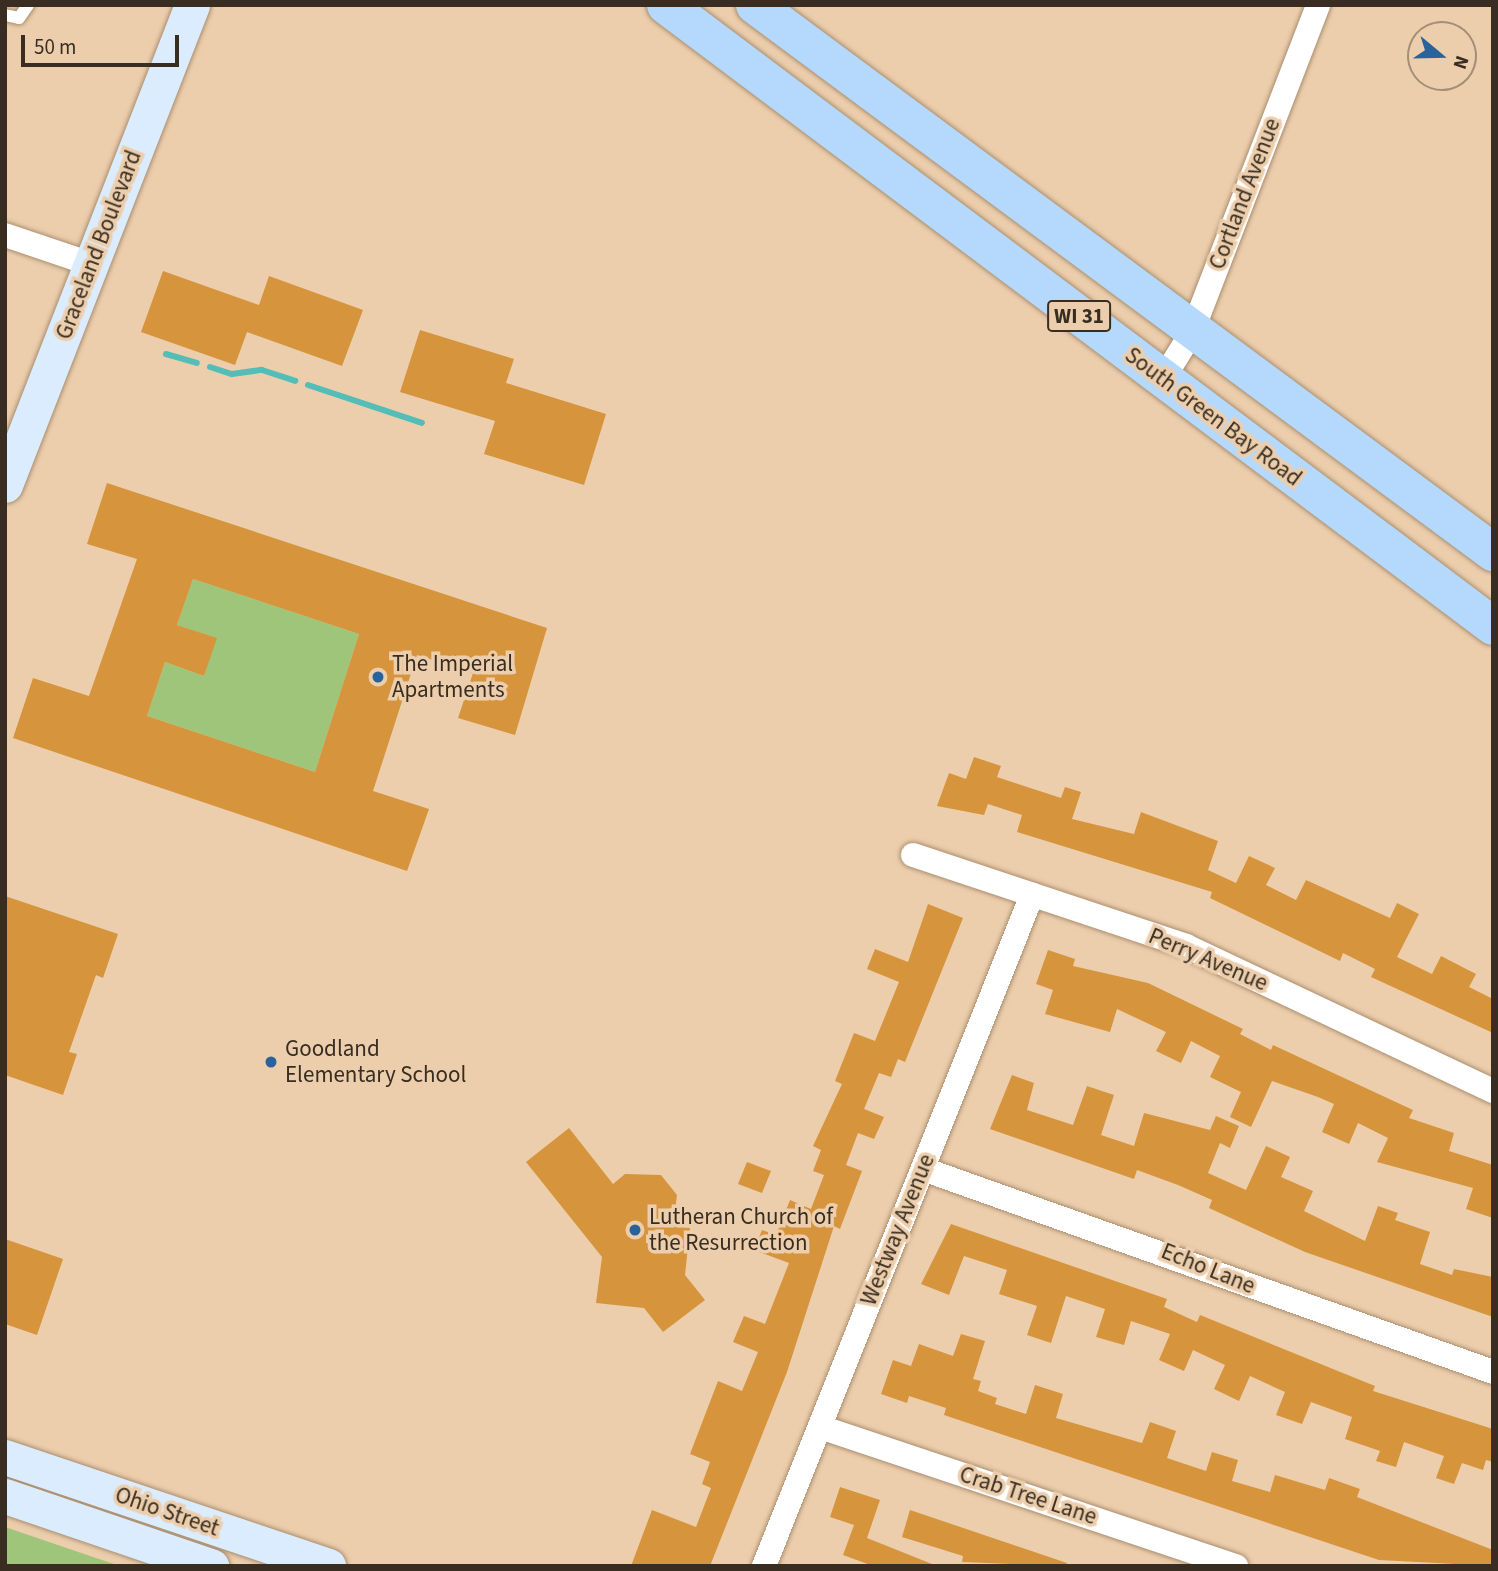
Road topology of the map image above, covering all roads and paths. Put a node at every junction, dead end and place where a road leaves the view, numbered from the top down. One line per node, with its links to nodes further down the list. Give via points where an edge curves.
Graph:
1 (28, 5): 6 (lane, via 19,19)
2 (192, 5): 8 (street, Graceland Boulevard)
3 (666, 5): 10 (main road, South Green Bay Road / WI 31)
4 (755, 5): 9 (main road, WI 31)
5 (1318, 5): 9 (street, Cortland Avenue)
6 (5, 15)
7 (5, 235): 8 (street)
8 (91, 264): 11 (street, Graceland Boulevard)
9 (1192, 332): 10 (street, Cortland Avenue); 12 (main road, WI 31)
10 (1163, 379): 13 (main road, South Green Bay Road / WI 31)
11 (5, 485)
12 (1493, 552)
13 (1493, 626)
14 (913, 855): 15 (street, Perry Avenue)
15 (1032, 895): 16 (street, Perry Avenue, via 1186,946); 17 (street, Westway Avenue)
16 (1493, 1091)
17 (923, 1169): 18 (street, Echo Lane); 19 (street, Westway Avenue)
18 (1493, 1372)
19 (820, 1427): 25 (street, Westway Avenue); 26 (street, Crab Tree Lane)
20 (5, 1457): 21 (street, Ohio Street)
21 (41, 1469): 22 (street); 24 (street, Ohio Street)
22 (17, 1500): 23 (street, Ohio Street)
23 (211, 1566)
24 (328, 1566)
25 (764, 1566)
26 (1236, 1566)

